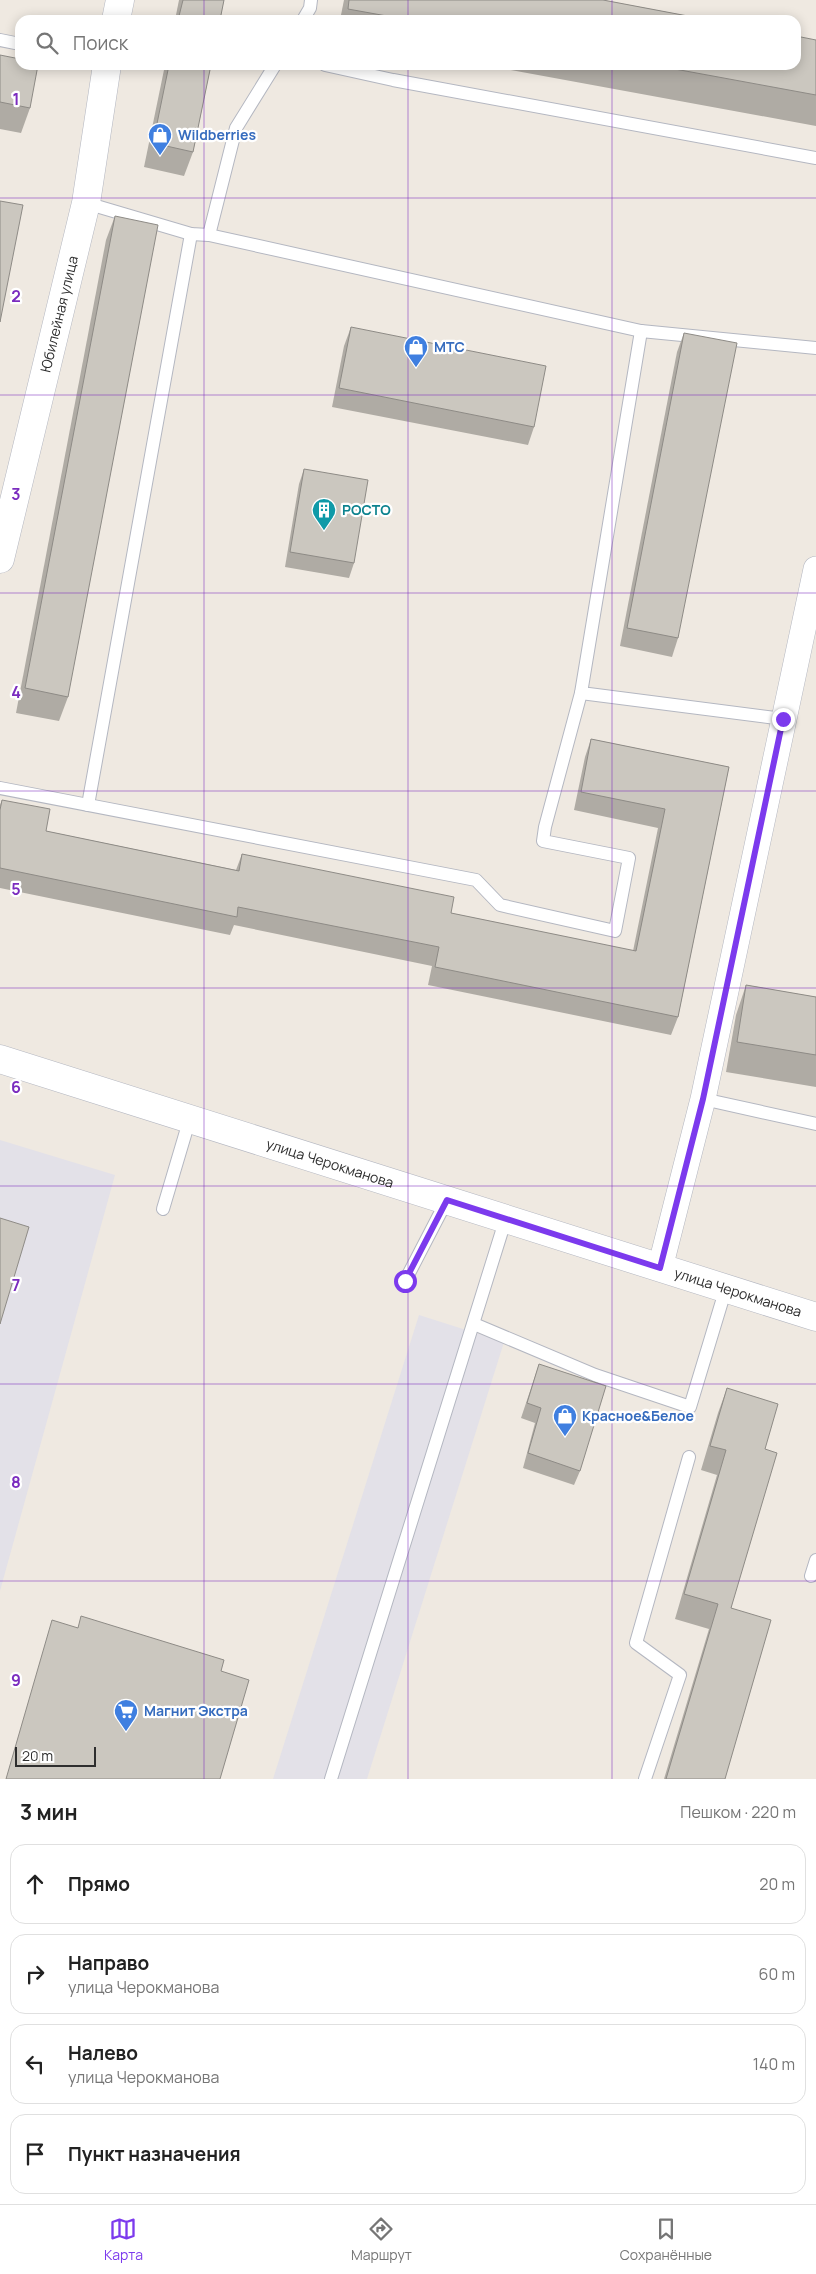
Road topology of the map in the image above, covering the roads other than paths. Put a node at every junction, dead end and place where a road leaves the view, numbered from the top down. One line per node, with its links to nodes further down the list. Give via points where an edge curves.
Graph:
1 (120, 0): 2 (street)
2 (117, 15)
3 (0, 40): 4 (lane)
4 (15, 43)
5 (106, 70): 9 (street, Юбилейная улица)
6 (272, 70): 11 (lane, via 236,128)
7 (348, 70): 8 (lane)
8 (816, 158)
9 (86, 203): 10 (lane); 14 (street, Юбилейная улица)
10 (191, 234): 11 (lane); 19 (lane)
11 (209, 234): 12 (lane)
12 (641, 331): 13 (lane); 16 (lane)
13 (816, 348)
14 (0, 559)
15 (816, 569): 17 (street, улица Черокманова)
16 (581, 693): 17 (lane); 19 (lane, via 543,841 629,858 615,932 500,905 476,880)
17 (783, 719): 21 (street, улица Черокманова)
18 (0, 788): 19 (lane)
19 (88, 805)
20 (0, 1059): 22 (street, улица Черокманова)
21 (703, 1099): 23 (lane); 27 (street, улица Черокманова)
22 (190, 1118): 24 (street, улица Черокманова); 25 (lane)
23 (816, 1124)
24 (447, 1200): 26 (street, улица Черокманова); 28 (lane)
25 (164, 1209)
26 (506, 1218): 27 (street, улица Черокманова); 31 (lane)
27 (660, 1268): 29 (street, улица Черокманова)
28 (405, 1281)
29 (726, 1288): 30 (street, улица Черокманова); 31 (lane, via 690,1407 595,1376)
30 (816, 1317)
31 (474, 1324): 35 (lane)
32 (689, 1457): 36 (lane, via 636,1643 680,1675)
33 (816, 1560): 34 (lane)
34 (811, 1576)
35 (331, 1779)
36 (645, 1779)

